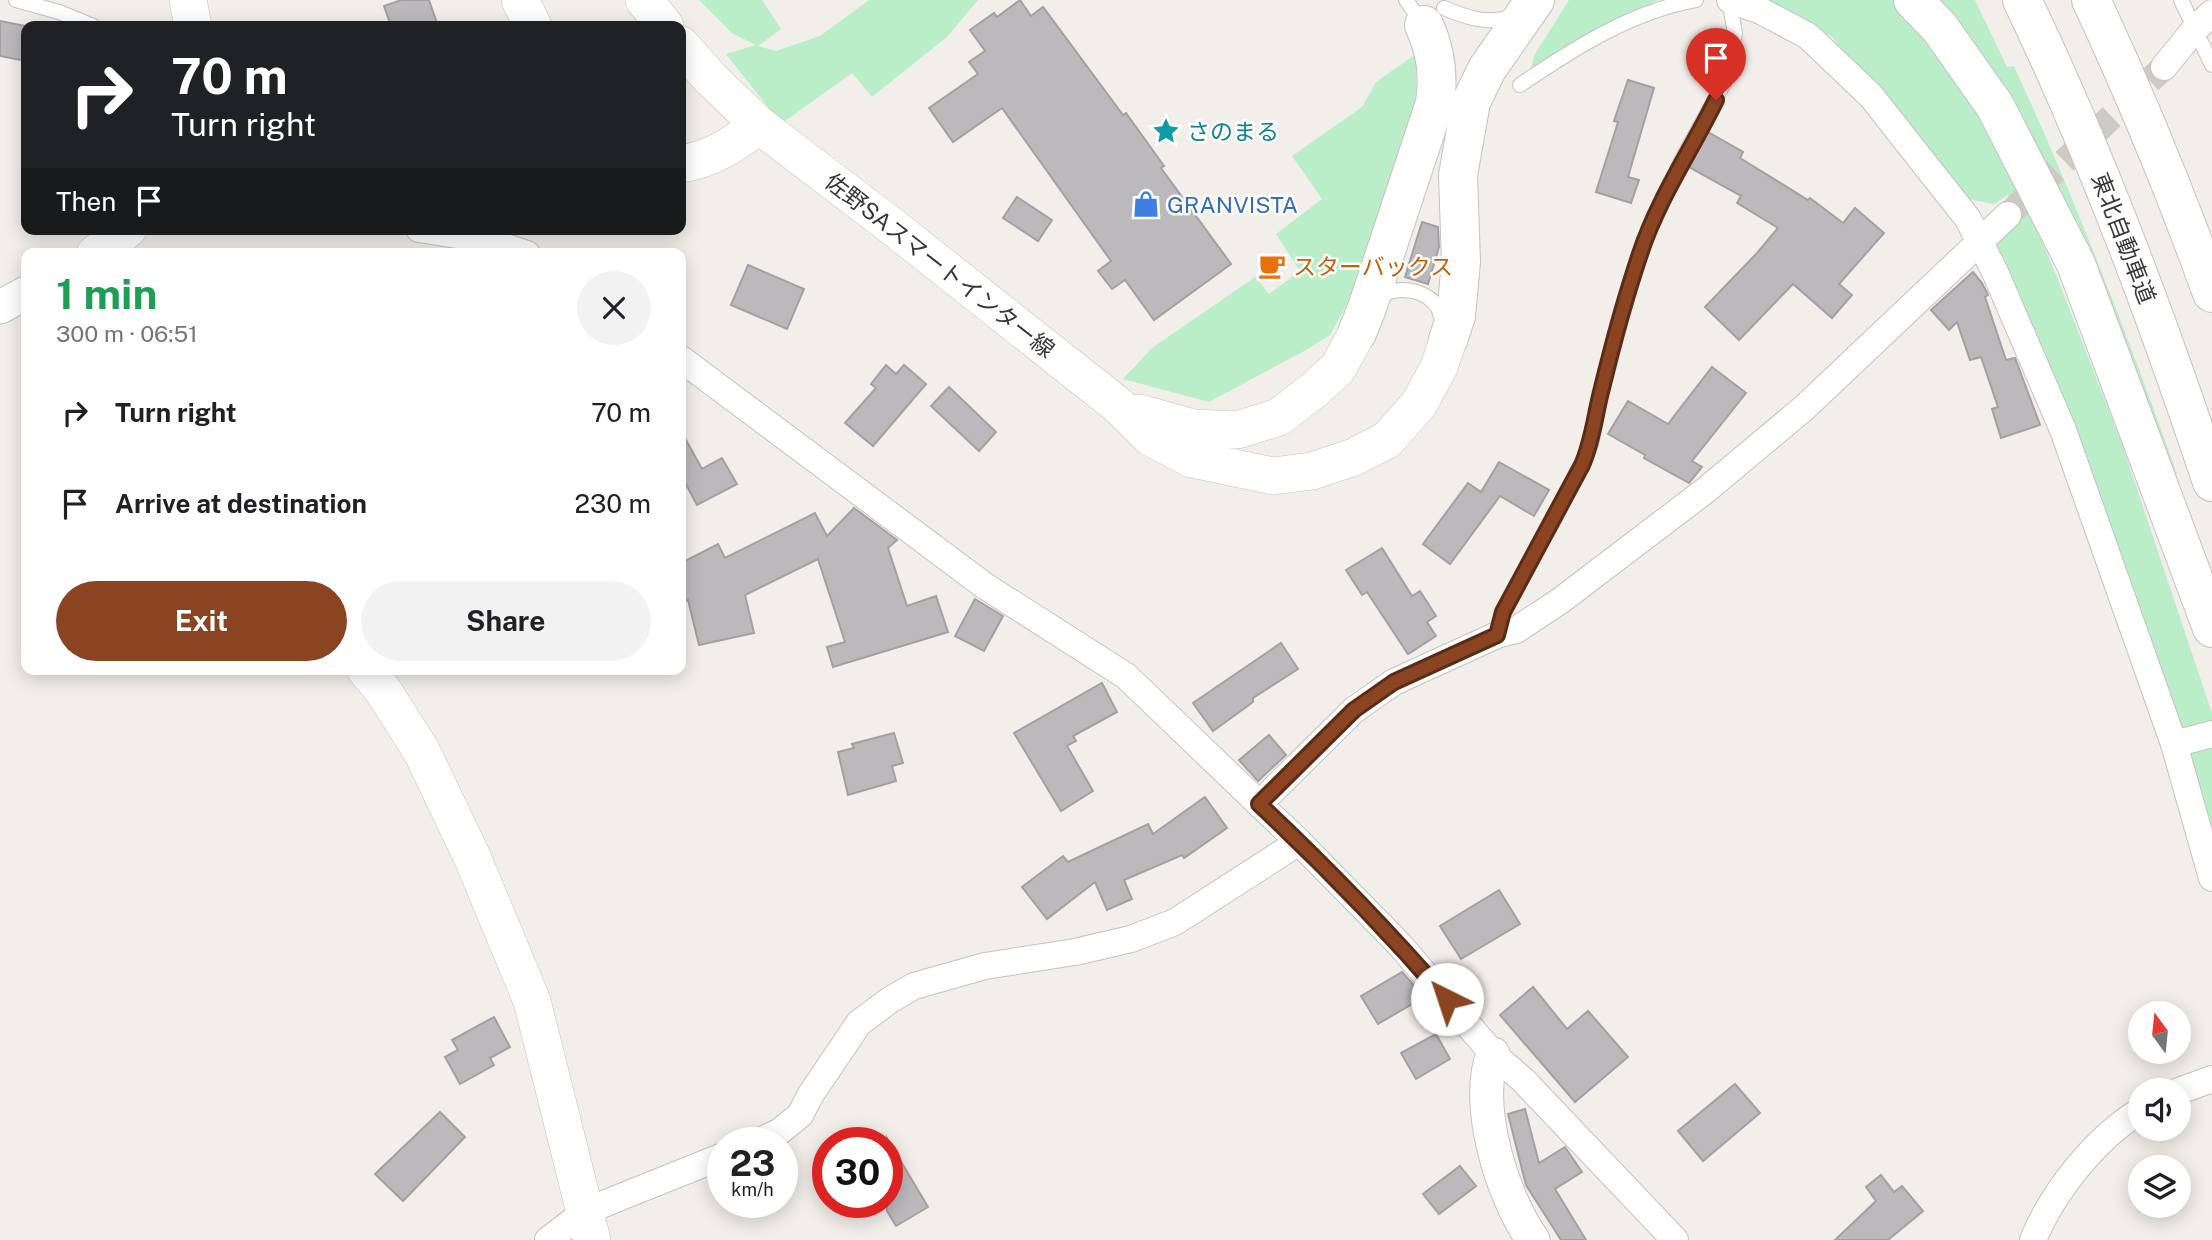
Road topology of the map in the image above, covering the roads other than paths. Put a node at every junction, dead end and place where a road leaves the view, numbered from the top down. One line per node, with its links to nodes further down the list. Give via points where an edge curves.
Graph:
1 (16, 0): 13 (lane)
2 (188, 0): 14 (main road)
3 (520, 0): 15 (main road)
4 (644, 0): 16 (main road)
5 (1696, 0): 21 (lane, via 1630,20)
6 (1730, 0): 27 (street, via 1808,36 1871,96 1968,219); 39 (lane, via 1735,33 1724,83 1682,159 1641,250 1615,335 1591,444 1503,612)
7 (1913, 0): 38 (highway, via 1940,27 1996,106 2076,264)
8 (2022, 0): 37 (highway, 東北自動車道, via 2123,233)
9 (2091, 0): 30 (highway, via 2183,213)
10 (2181, 0): 17 (lane)
11 (1531, 6): 12 (lane, via 1503,20 1487,21); 34 (highway, via 1487,69 1471,102 1458,175 1461,262 1456,316)
12 (1425, 11): 33 (highway, via 1438,79 1435,103)
13 (81, 21)
14 (192, 21)
15 (530, 21)
16 (661, 21)
17 (2204, 21): 19 (lane); 20 (street)
18 (686, 51): 22 (main road, 佐野SAスマートインター線)
19 (2212, 65)
20 (2164, 67)
21 (1520, 85)
22 (759, 125): 23 (main road, via 727,149); 36 (main road, 佐野SAスマートインター線)
23 (686, 163)
24 (2008, 215): 27 (street)
25 (120, 235): 28 (main road)
26 (457, 235): 29 (street)
27 (1980, 242): 39 (street, via 1804,408 1706,490 1560,601 1516,630); 42 (street, via 2063,430)
28 (104, 248)
29 (509, 248)
30 (2212, 293)
31 (21, 296): 32 (street)
32 (0, 307)
33 (1362, 321): 34 (lane, via 1385,293 1414,291 1437,307); 36 (main road, 佐野SAスマートインター線, via 1338,368 1279,417 1237,430 1193,428)
34 (1448, 340): 36 (main road, 佐野SAスマートインター線, via 1440,367 1419,404 1387,440 1311,471 1273,476 1192,459 1150,436)
35 (686, 363): 43 (street, via 985,586 1126,676)
36 (1119, 406)
37 (2212, 482)
38 (2212, 628)
39 (1497, 635): 43 (street, via 1394,682 1354,710)
40 (370, 675): 52 (main road, via 422,752 473,859 532,1002)
41 (2212, 734): 42 (street)
42 (2175, 744): 45 (street)
43 (1259, 804): 44 (street)
44 (1299, 842): 46 (street, via 1400,945); 50 (street, via 1175,922 1131,939 985,967 914,986 859,1023 800,1115)
45 (2212, 878)
46 (1493, 1054): 55 (street, via 1487,1071 1489,1118 1500,1175 1518,1219); 56 (street)
47 (2212, 1079): 48 (street)
48 (2191, 1087)
49 (2128, 1120): 53 (street, via 2095,1145)
50 (785, 1127)
51 (707, 1164): 52 (street)
52 (589, 1225): 54 (street)
53 (2044, 1233)
54 (548, 1240)
55 (1533, 1240)
56 (1675, 1240)

